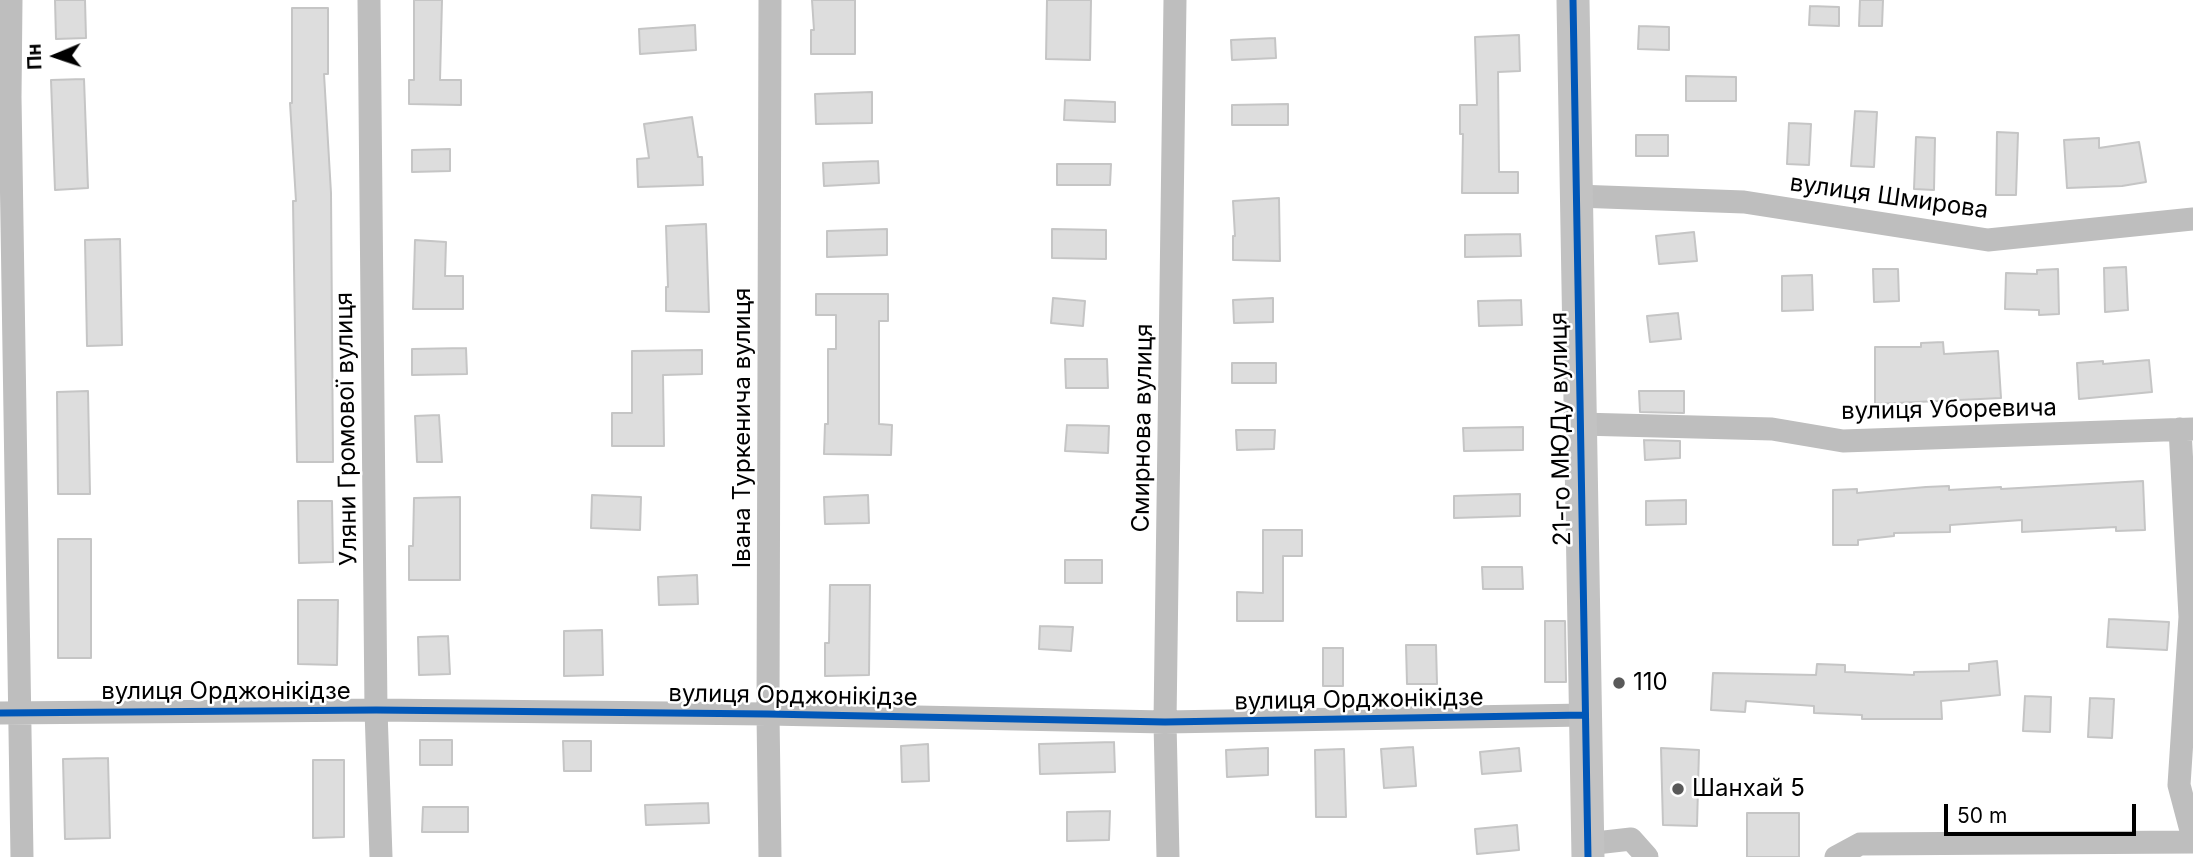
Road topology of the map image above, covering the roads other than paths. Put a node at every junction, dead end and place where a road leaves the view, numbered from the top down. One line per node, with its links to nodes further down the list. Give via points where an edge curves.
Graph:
1 (11, 0): 6 (street)
2 (369, 0): 12 (street, Уляни Громової вулиця)
3 (770, 0): 14 (street, Івана Туркенича вулиця)
4 (1175, 0): 16 (street, Смирнова вулиця)
5 (1573, 0): 7 (street, 21-го МЮДу вулиця)
6 (5, 97): 10 (street)
7 (1576, 196): 8 (street, вулиця Шмирова, via 1744,202 1988,240); 9 (street, 21-го МЮДу вулиця)
8 (2193, 219)
9 (1580, 424): 11 (street, вулиця Уборевича, via 1772,429 1843,441); 15 (street, 21-го МЮДу вулиця)
10 (8, 425): 13 (street)
11 (2186, 429): 17 (street, via 2190,617 2179,785)
12 (376, 710): 13 (street, вулиця Орджонікідзе); 14 (street, вулиця Орджонікідзе); 20 (street, Уляни Громової вулиця)
13 (10, 712): 19 (street)
14 (768, 714): 16 (street, вулиця Орджонікідзе); 21 (street, Івана Туркенича вулиця)
15 (1585, 715): 16 (street, вулиця Орджонікідзе); 18 (street, 21-го МЮДу вулиця)
16 (1165, 722): 22 (street, Смирнова вулиця)
17 (2193, 840): 24 (street, via 1860,844)
18 (1588, 851): 23 (street, via 1631,839)
19 (22, 857)
20 (381, 857)
21 (770, 857)
22 (1168, 857)
23 (1647, 857)
24 (1836, 857)

